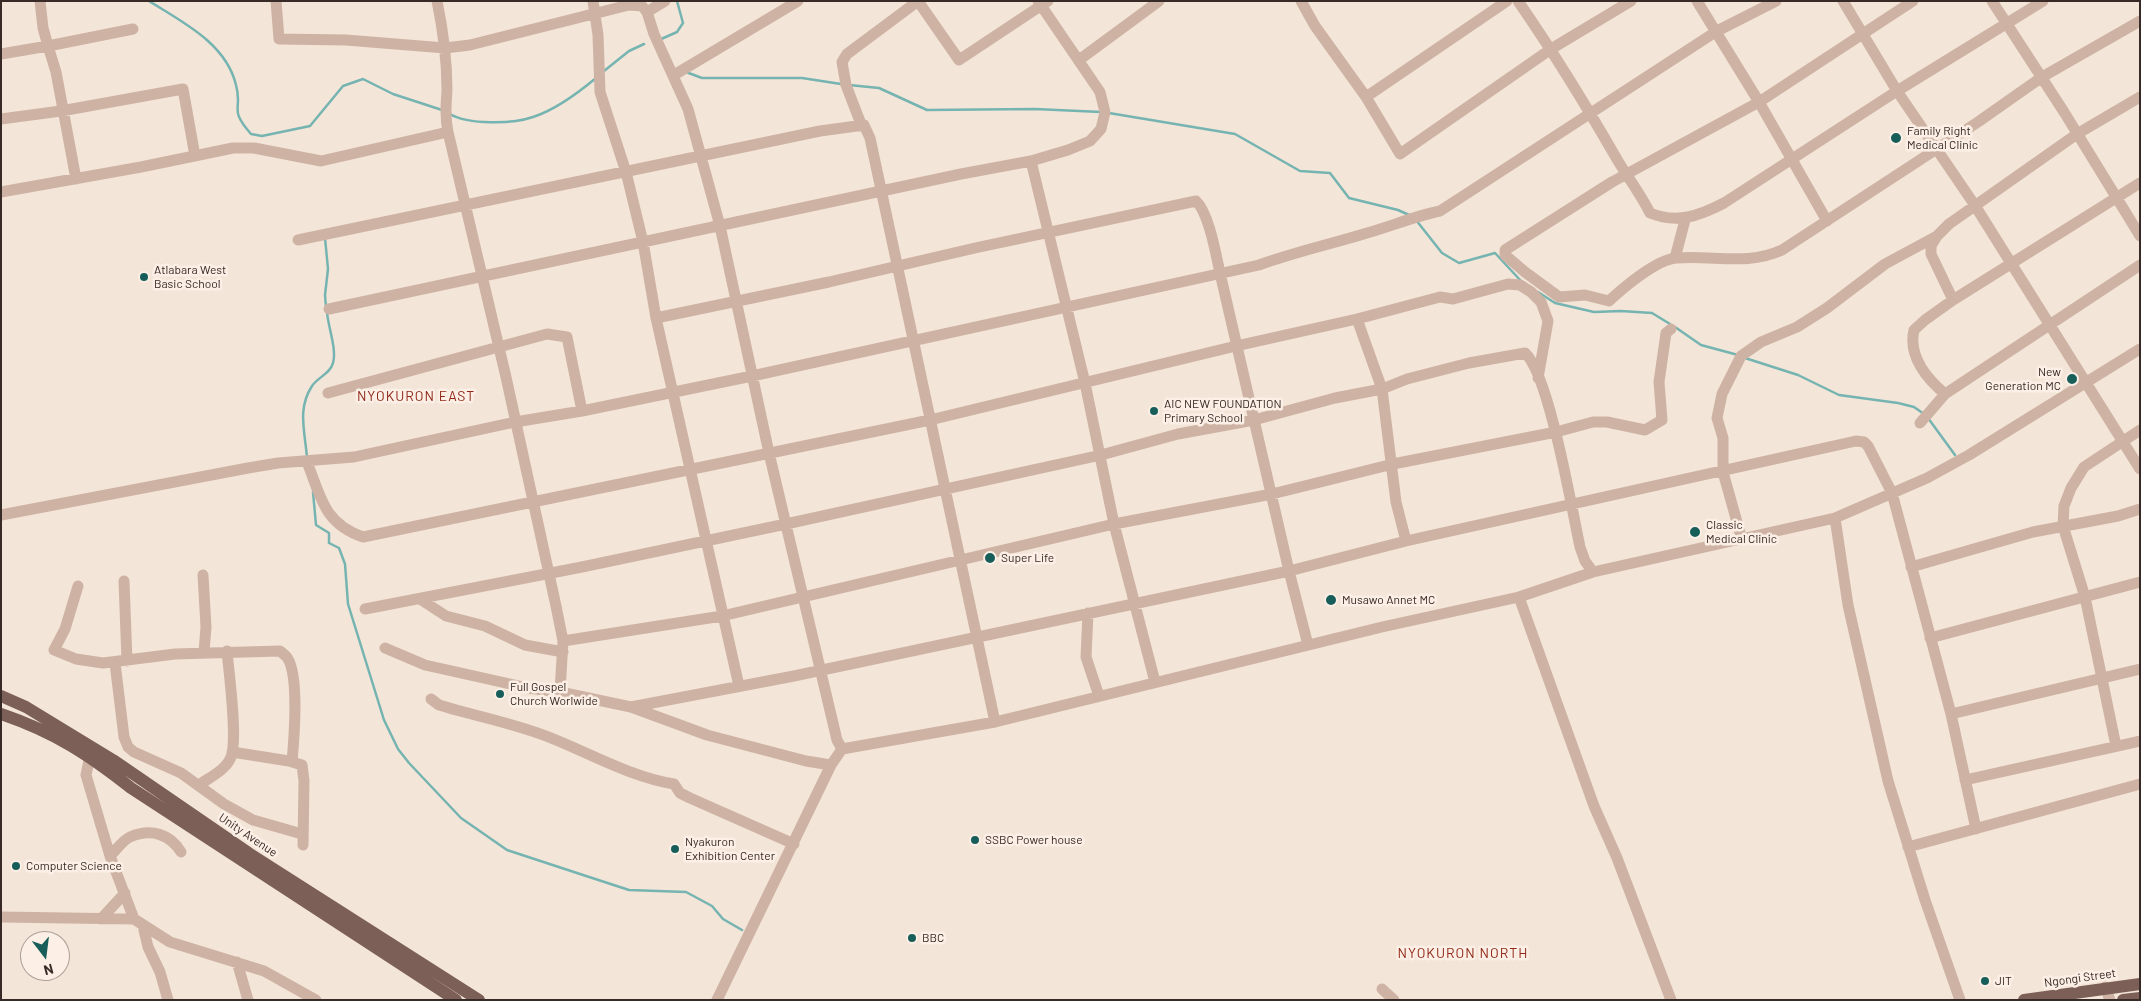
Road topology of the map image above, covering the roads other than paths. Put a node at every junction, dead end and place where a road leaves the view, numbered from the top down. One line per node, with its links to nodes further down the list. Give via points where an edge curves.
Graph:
1 (40, 1): 25 (street, via 42,28)
2 (276, 1): 26 (street, via 279,39 346,40)
3 (437, 1): 26 (street)
4 (665, 1): 19 (street)
5 (798, 1): 30 (street)
6 (1159, 1): 29 (street)
7 (1301, 1): 33 (street, via 1315,26)
8 (1507, 1): 33 (street)
9 (1518, 1): 27 (street)
10 (1631, 1): 27 (street)
11 (1697, 1): 23 (street)
12 (1776, 1): 23 (street)
13 (1843, 1): 24 (street)
14 (1913, 1): 24 (street)
15 (1992, 1): 21 (street)
16 (2044, 1): 21 (street)
17 (1043, 3): 29 (street); 39 (street, via 959,60 918,1 842,62 846,85)
18 (594, 7): 19 (street, via 635,4); 26 (street, via 470,45); 47 (street, via 600,92)
19 (647, 12): 30 (street)
20 (2140, 21): 31 (street)
21 (2007, 25): 31 (street); 32 (street)
22 (133, 29): 25 (street)
23 (1717, 31): 35 (street); 37 (street)
24 (1861, 34): 32 (street); 35 (street)
25 (48, 46): 28 (street); 36 (street)
26 (445, 48): 40 (street, via 447,90 444,111)
27 (1551, 49): 33 (street, via 1400,154); 37 (street)
28 (1, 54)
29 (1079, 60): 46 (street, via 1100,92 1105,112 1100,129 1090,141)
30 (674, 75): 44 (street, via 688,109)
31 (2042, 77): 41 (street); 42 (street)
32 (1897, 91): 42 (street); 45 (street)
33 (1366, 96)
34 (2140, 97): 41 (street)
35 (1759, 102): 45 (street); 48 (street)
36 (62, 111): 38 (street); 43 (street, via 183,89); 49 (street)
37 (1591, 114): 48 (street); 68 (street, via 1440,211 1306,248 1259,265)
38 (1, 119)
39 (861, 124): 44 (street); 51 (street, via 867,128 870,138)
40 (448, 132): 43 (street, via 321,162 254,148 233,148); 55 (street)
41 (2077, 134): 53 (street); 54 (street)
42 (1936, 150): 54 (street); 57 (street)
43 (196, 156): 49 (street)
44 (700, 156): 47 (street); 58 (street)
45 (1791, 159): 56 (street, via 1724,203); 57 (street)
46 (1032, 161): 51 (street); 59 (street)
47 (626, 172): 55 (street); 63 (street)
48 (1626, 174): 56 (street, via 1650,213); 64 (street, via 1505,250 1505,255 1559,297 1585,295 1609,301 1653,268)
49 (76, 179): 52 (street)
50 (2140, 182): 53 (street)
51 (880, 191): 58 (street); 67 (street)
52 (1, 192)
53 (2116, 198): 61 (street); 65 (street)
54 (1974, 204): 60 (street); 65 (street)
55 (465, 206): 62 (street); 69 (street)
56 (1685, 220): 64 (street)
57 (1827, 221): 64 (street, via 1767,257 1749,260)
58 (720, 226): 63 (street); 71 (street)
59 (1049, 233): 67 (street); 68 (street, via 1196,202 1210,231); 72 (street)
60 (1937, 236): 70 (street, via 1931,246 1931,254); 104 (street, via 1885,264 1828,308 1797,327 1762,342 1741,356 1722,394 1717,418 1724,438)
61 (2140, 236)
62 (298, 240)
63 (642, 242): 69 (street); 74 (street)
64 (1675, 258)
65 (2010, 264): 70 (street); 76 (street)
66 (2140, 265): 76 (street)
67 (897, 266): 71 (street); 78 (street)
68 (1220, 273): 72 (street); 79 (street)
69 (480, 277): 73 (street); 80 (street)
70 (1953, 300): 89 (street, via 1914,330 1912,338 1912,351 1928,379)
71 (734, 301): 74 (street); 82 (street)
72 (1065, 307): 78 (street); 84 (street)
73 (329, 309)
74 (656, 318): 87 (street)
75 (1357, 319): 79 (street); 83 (street, via 1440,297 1453,299 1508,284 1520,285 1541,302 1548,321); 86 (street)
76 (2048, 325): 85 (street); 89 (street)
77 (1671, 329): 96 (street, via 1666,332 1661,358 1662,420 1656,426 1645,430 1593,422)
78 (913, 340): 82 (street); 91 (street)
79 (1236, 346): 84 (street); 92 (street)
80 (498, 348): 88 (street); 90 (street, via 547,334 567,337); 93 (street)
81 (2140, 348): 85 (street)
82 (752, 376): 87 (street); 98 (street)
83 (1538, 378): 86 (street, via 1530,358 1525,353 1518,353 1407,379); 96 (street)
84 (1085, 383): 91 (street); 99 (street)
85 (2085, 384): 97 (street); 106 (street, via 1969,455)
86 (1382, 389): 92 (street); 101 (street)
87 (673, 391): 90 (street); 102 (street)
88 (328, 393)
89 (1945, 394): 94 (street)
90 (582, 411): 93 (street)
91 (930, 420): 98 (street); 105 (street)
92 (1254, 420): 99 (street, via 1178,434); 107 (street)
93 (515, 422): 100 (street, via 354,458); 108 (street)
94 (1920, 423)
95 (2140, 430): 97 (street)
96 (1556, 432): 101 (street); 109 (street)
97 (2122, 442): 103 (street); 115 (street, via 2084,467 2064,506)
98 (769, 453): 102 (street); 113 (street)
99 (1101, 455): 105 (street); 114 (street)
100 (304, 462): 108 (street, via 335,523 347,532 363,536); 111 (street, via 228,471)
101 (1393, 464): 107 (street); 118 (street, via 1396,502)
102 (691, 468): 108 (street); 116 (street)
103 (2140, 469)
104 (1723, 472): 106 (street, via 1856,441 1868,446); 109 (street); 117 (street)
105 (944, 489): 113 (street); 119 (street)
106 (1892, 493): 112 (street); 120 (street)
107 (1272, 494): 114 (street); 121 (street)
108 (532, 502): 123 (street)
109 (1571, 505): 118 (street); 122 (street, via 1580,547)
110 (2140, 509): 115 (street)
111 (1, 515)
112 (1835, 518): 117 (street); 169 (street, via 1850,614 1888,781)
113 (786, 524): 116 (street); 130 (street)
114 (1114, 524): 119 (street); 132 (street)
115 (2063, 526): 120 (street); 129 (street)
116 (705, 540): 123 (street); 135 (street)
117 (1742, 540): 122 (street)
118 (1406, 541): 121 (street)
119 (962, 561): 130 (street); 136 (street)
120 (1911, 567): 137 (street)
121 (1289, 570): 132 (street); 138 (street)
122 (1593, 572): 128 (street)
123 (550, 574): 131 (street); 139 (street)
124 (203, 575): 142 (street)
125 (124, 581): 143 (street)
126 (2140, 582): 129 (street)
127 (78, 586): 143 (street, via 66,628 54,650 83,661)
128 (1519, 597): 138 (street); 189 (street, via 1594,806)
129 (2085, 597): 137 (street); 146 (street)
130 (803, 598): 135 (street); 144 (street)
131 (420, 599): 133 (street); 139 (street, via 446,616 485,626 525,645)
132 (1134, 604): 134 (street); 147 (street)
133 (365, 609)
134 (1088, 613): 136 (street); 151 (street, via 1086,657)
135 (722, 616): 139 (street); 148 (street)
136 (976, 637): 144 (street); 156 (street)
137 (1930, 638): 155 (street)
138 (1308, 645): 147 (street)
139 (563, 647): 149 (street)
140 (385, 648): 149 (street, via 425,665)
141 (228, 651): 142 (street); 160 (street); 162 (street, via 278,650 289,659 295,729)
142 (204, 652): 143 (street)
143 (121, 662): 165 (street, via 124,737 128,747)
144 (821, 670): 148 (street); 159 (street)
145 (2140, 670): 146 (street)
146 (2100, 678): 155 (street); 158 (street)
147 (1156, 682): 151 (street)
148 (739, 686): 153 (street)
149 (560, 692): 153 (street)
150 (1, 696): 176 (main road, Unity Avenue, via 89,744)
151 (1099, 696): 156 (street)
152 (431, 699): 168 (street, via 439,705 549,737 659,782 674,784 680,793 690,798)
153 (631, 707): 163 (street, via 707,735 806,762)
154 (1, 714): 161 (main road, Unity Avenue, via 31,725)
155 (1950, 714): 164 (street)
156 (995, 722): 159 (street)
157 (2140, 741): 158 (street)
158 (2116, 746): 164 (street)
159 (842, 750): 163 (street)
160 (232, 752): 162 (street); 165 (street, via 220,770)
161 (90, 756): 171 (street, via 86,775); 176 (main road, Unity Avenue, via 131,788)
162 (292, 762): 165 (street, via 302,765 304,771 303,839 253,820 224,804)
163 (831, 765): 168 (street)
164 (1965, 780): 167 (street)
165 (199, 784)
166 (2140, 784): 167 (street)
167 (1976, 829): 169 (street)
168 (794, 844): 187 (street)
169 (1908, 847): 190 (street)
170 (181, 852): 171 (street, via 174,840 156,832 130,837)
171 (110, 856): 172 (street)
172 (124, 893): 174 (street); 175 (street)
173 (1, 917): 174 (street)
174 (101, 919): 175 (street)
175 (139, 923): 177 (street, via 170,942); 182 (street)
176 (363, 932): 185 (main road, Unity Avenue); 186 (main road, Unity Avenue)
177 (237, 962): 183 (street); 184 (street, via 264,971)
178 (2140, 984): 179 (main road, Ngongi Street)
179 (2105, 987): 191 (main road, Ngongi Street); 192 (street)
180 (1382, 989): 188 (street)
181 (2140, 998): 193 (main road)
182 (168, 1000)
183 (248, 1000)
184 (316, 1000)
185 (456, 1000)
186 (479, 1000)
187 (717, 1000)
188 (1394, 1000)
189 (1671, 1000)
190 (1960, 1000)
191 (2024, 1000)
192 (2110, 1000)
193 (2123, 1000)

